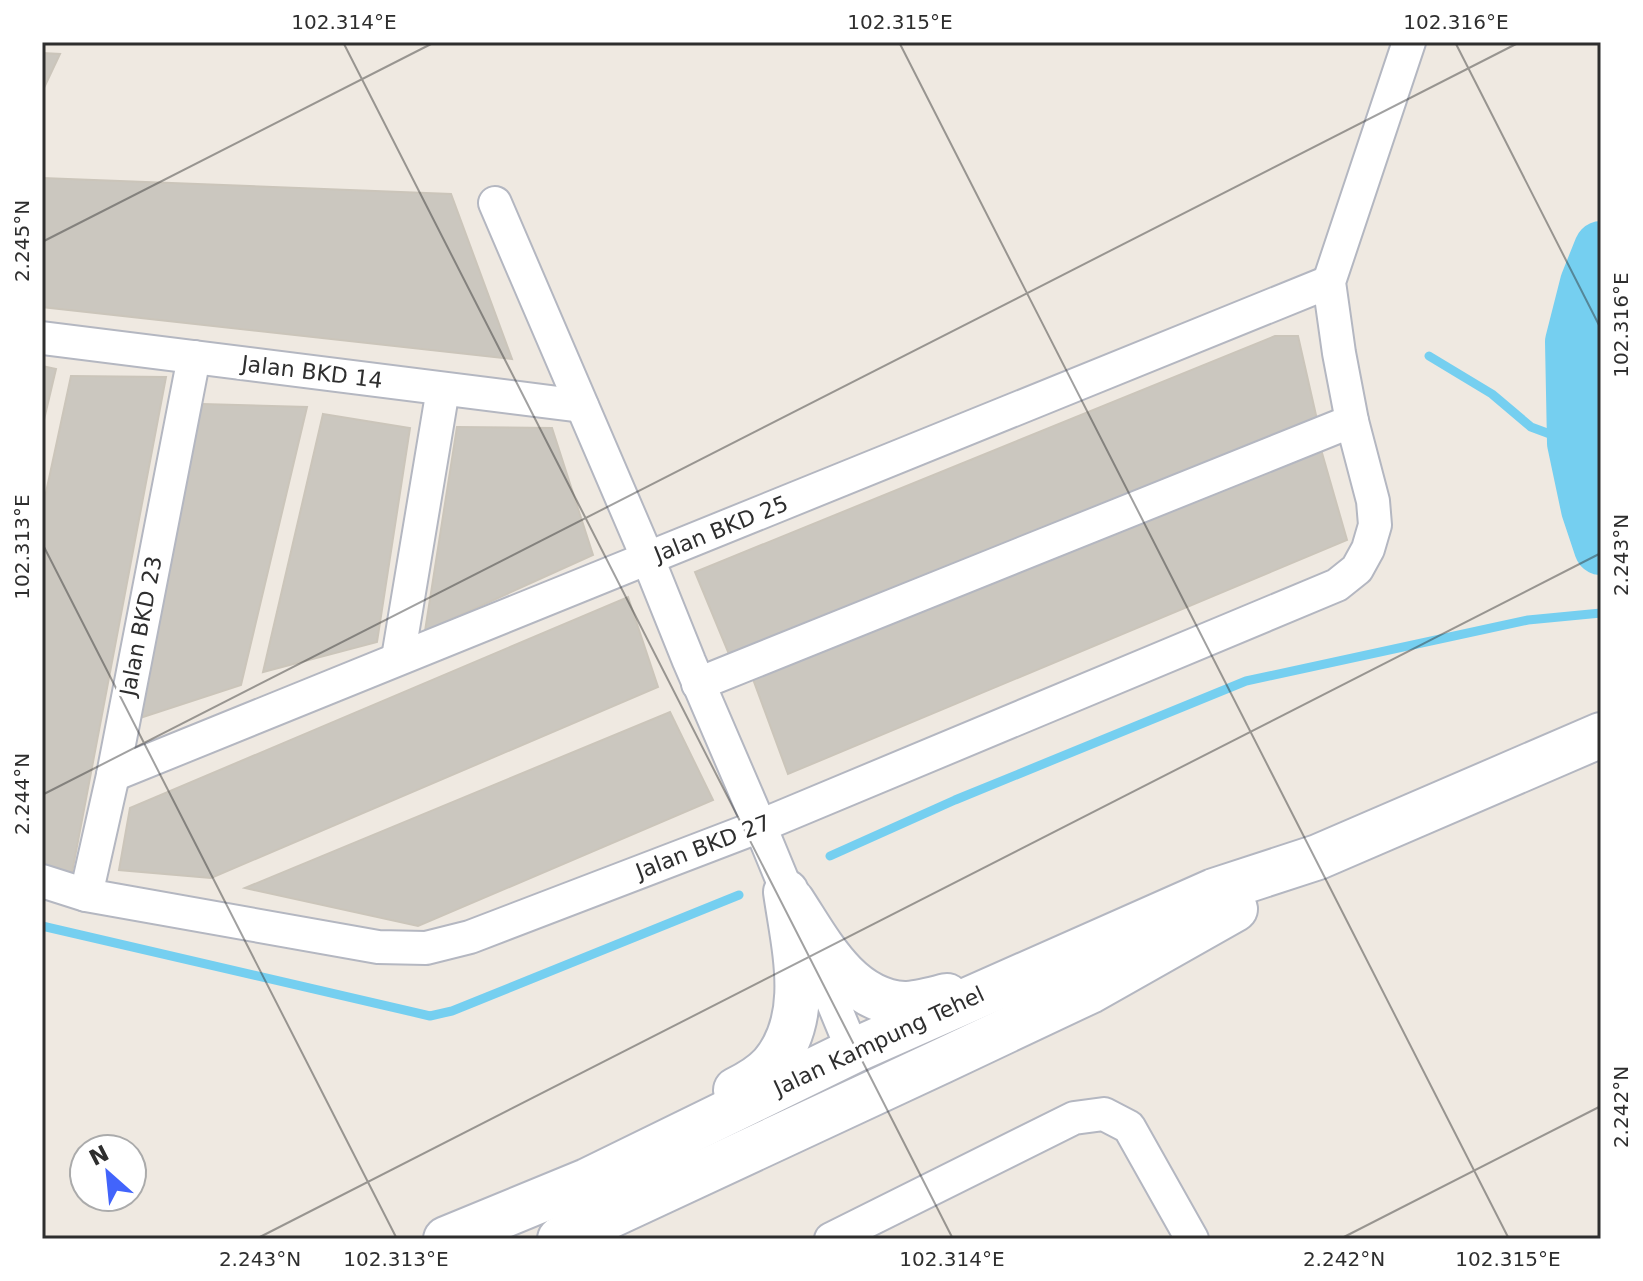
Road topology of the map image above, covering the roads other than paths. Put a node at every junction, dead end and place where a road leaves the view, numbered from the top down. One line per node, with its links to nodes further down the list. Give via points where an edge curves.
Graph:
1 (1409, 42): 3 (street)
2 (495, 203): 7 (street)
3 (1329, 282): 8 (street); 9 (street, Jalan BKD 25)
4 (42, 338): 5 (street, Jalan BKD 14)
5 (194, 357): 6 (street, Jalan BKD 14); 13 (street, Jalan BKD 23)
6 (443, 389): 7 (street, Jalan BKD 14); 10 (street)
7 (582, 406): 9 (street)
8 (1352, 421): 11 (street); 14 (street, Jalan BKD 27, via 1375,525 1357,569 1337,585)
9 (648, 559): 10 (street, Jalan BKD 25); 11 (street)
10 (398, 658): 13 (street, Jalan BKD 25)
11 (698, 684): 14 (street)
12 (1601, 735): 15 (main road, Jalan Kampung Tehel)
13 (113, 775): 18 (street, Jalan BKD 23)
14 (760, 826): 17 (street); 18 (street, Jalan BKD 27, via 470,937 426,948 378,947)
15 (1318, 857): 19 (main road, Jalan Kampung Tehel, via 1214,891); 20 (main road, Jalan Kampung Tehel)
16 (42, 881): 18 (street, Jalan BKD 27)
17 (786, 892): 19 (main road, via 850,982 875,998 905,1004 946,996); 21 (street); 22 (main road, via 798,1001 789,1037 771,1067)
18 (86, 895)
19 (1113, 935): 21 (main road, Jalan Kampung Tehel)
20 (1090, 991): 21 (main road, via 1032,1005 907,1058 885,1061); 25 (main road, Jalan Kampung Tehel)
21 (853, 1051): 22 (main road, Jalan Kampung Tehel); 24 (main road, via 835,1082 803,1107 626,1191)
22 (587, 1181): 23 (main road, Jalan Kampung Tehel)
23 (446, 1239)
24 (544, 1239)
25 (560, 1239)
26 (831, 1239): 27 (street, via 1074,1118 1104,1114 1129,1127)
27 (1192, 1239)

